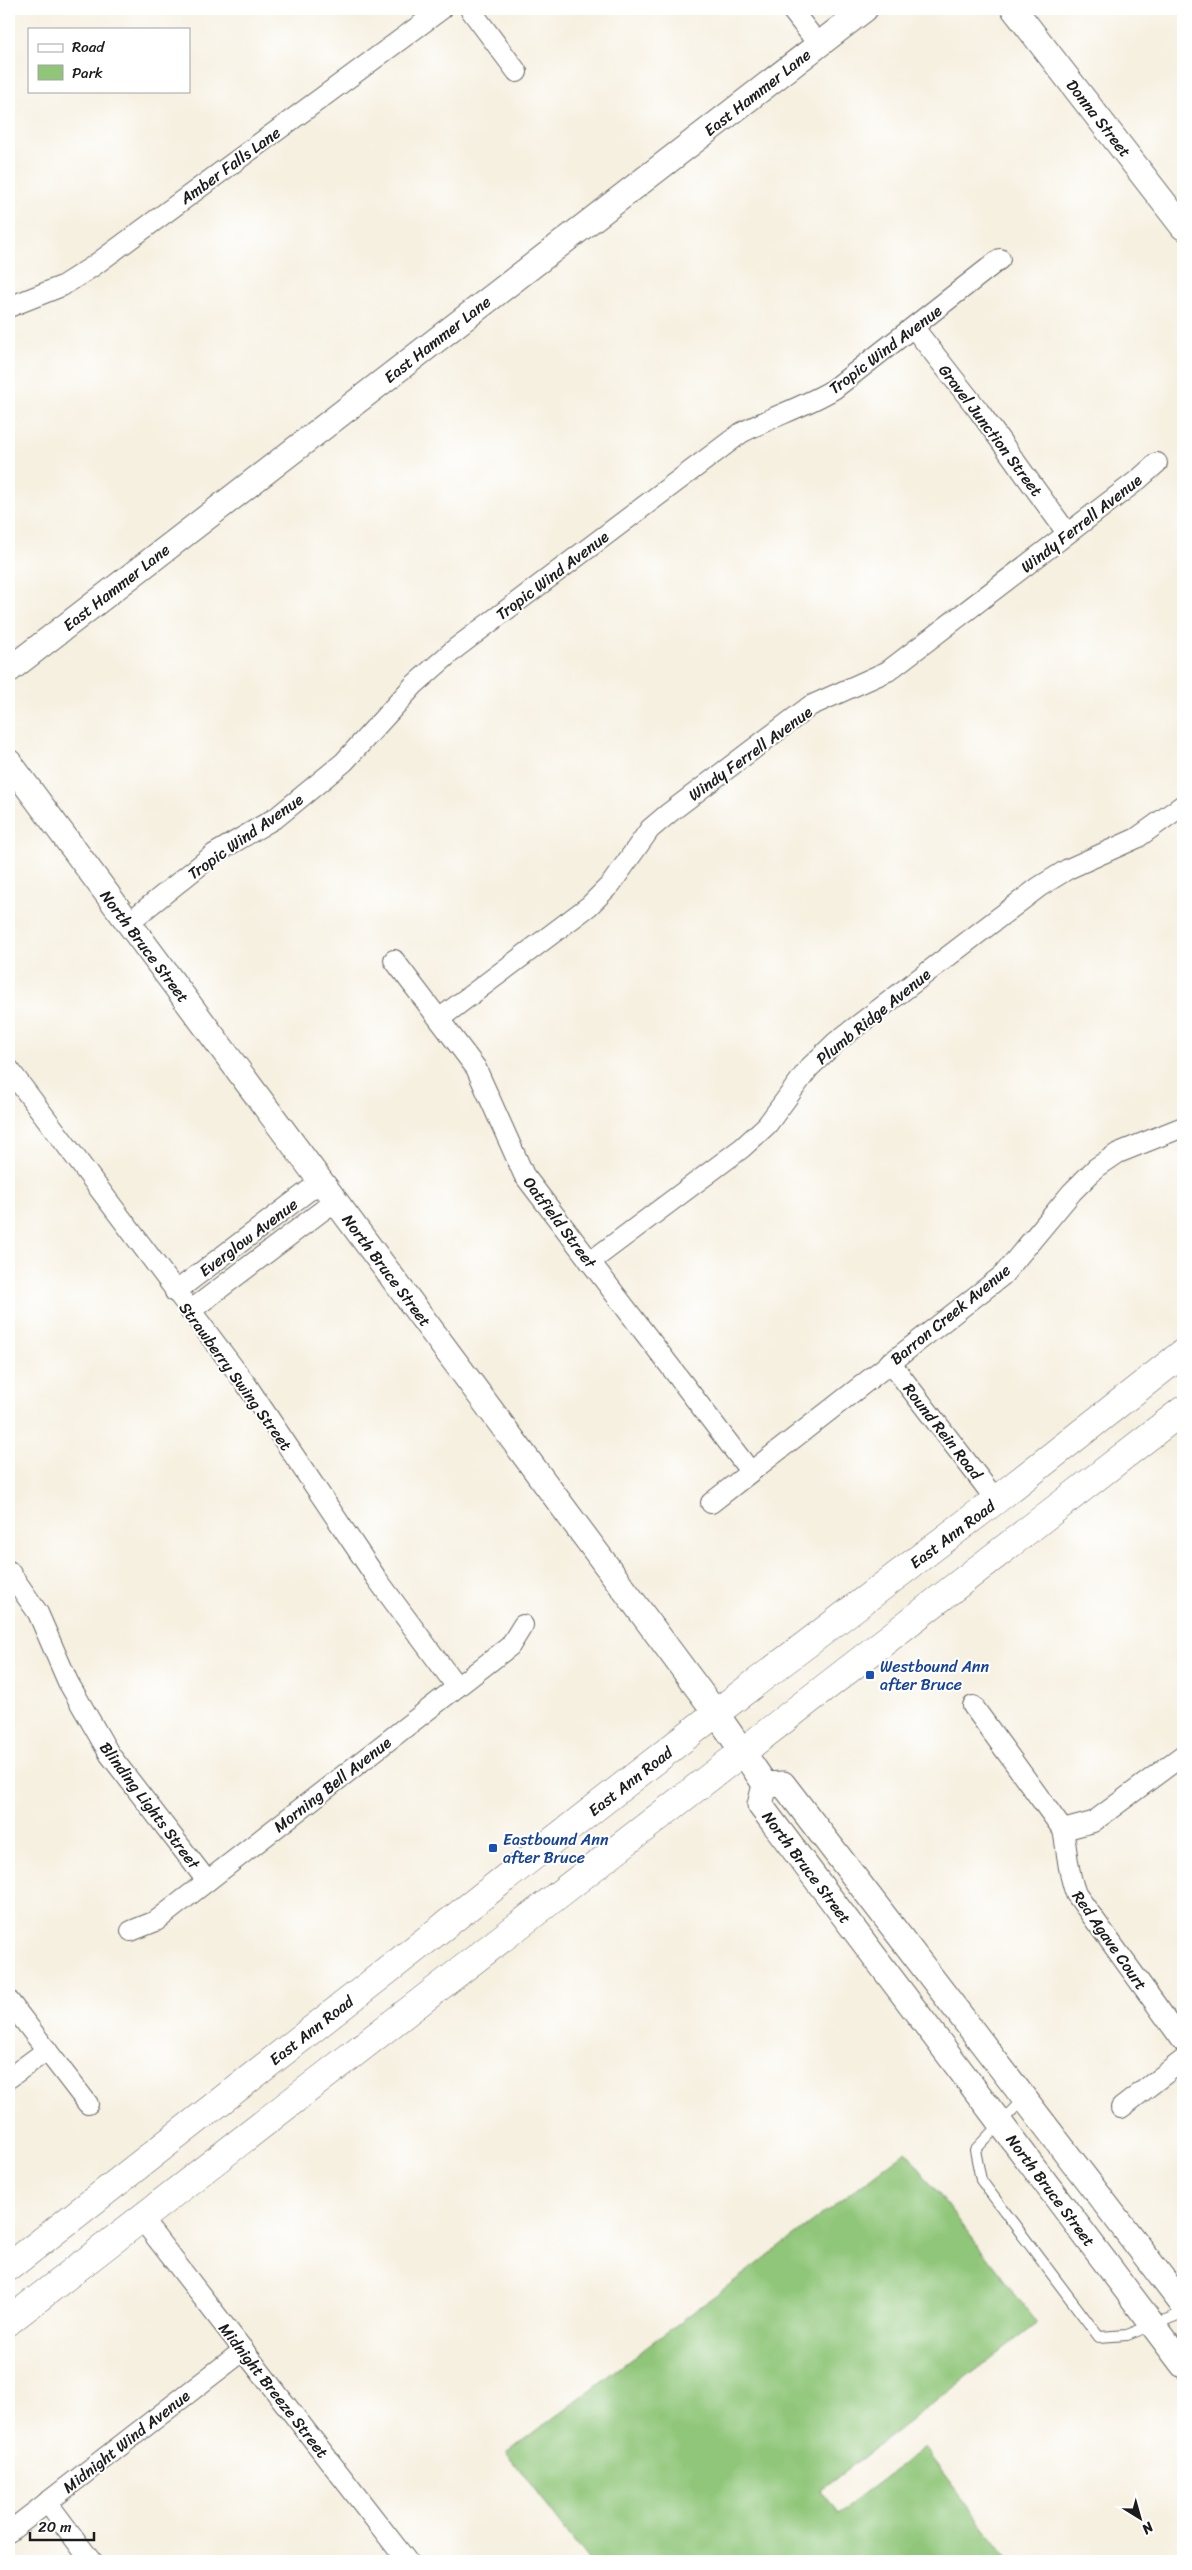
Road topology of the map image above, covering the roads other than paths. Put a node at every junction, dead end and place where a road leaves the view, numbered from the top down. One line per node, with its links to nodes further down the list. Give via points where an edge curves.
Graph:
1 (442, 9): 10 (street, Amber Falls Lane, via 92,267 62,286)
2 (470, 9): 7 (street)
3 (791, 9): 6 (street)
4 (865, 9): 6 (street, East Hammer Lane)
5 (1014, 9): 8 (street, Donna Street)
6 (818, 44): 14 (street, East Hammer Lane)
7 (517, 72)
8 (1183, 227)
9 (1000, 259): 11 (street, Tropic Wind Avenue)
10 (9, 307)
11 (914, 328): 13 (street, Gravel Junction Street); 17 (street, Tropic Wind Avenue, via 834,389 741,433 464,642 414,685 344,762 276,817 214,854)
12 (1157, 463): 13 (street, Windy Ferrell Avenue)
13 (1067, 533): 19 (street, Windy Ferrell Avenue, via 888,671 810,706 692,795 650,829 611,884 589,906)
14 (9, 670)
15 (9, 762): 17 (street, North Bruce Street)
16 (1183, 804): 24 (street, Plumb Ridge Avenue, via 1137,838 1068,869 1039,887 836,1042 809,1068 767,1125 742,1148)
17 (128, 923): 22 (street, North Bruce Street)
18 (394, 960): 19 (street, Oatfield Street)
19 (439, 1019): 24 (street, Oatfield Street, via 476,1068 524,1176)
20 (9, 1069): 25 (street, Strawberry Swing Street)
21 (1183, 1126): 28 (street, Barron Creek Avenue, via 1118,1153 1096,1168 1004,1274)
22 (328, 1191): 23 (street, Everglow Avenue); 37 (street, North Bruce Street)
23 (236, 1261): 25 (street, Everglow Avenue); 26 (street, Everglow Avenue)
24 (590, 1262): 30 (street, Oatfield Street)
25 (175, 1292): 26 (street, Strawberry Swing Street)
26 (190, 1311): 35 (street, Strawberry Swing Street, via 246,1384 378,1580)
27 (1183, 1353): 31 (main road, East Ann Road)
28 (890, 1362): 30 (street, Barron Creek Avenue); 31 (street, Round Rein Road)
29 (1183, 1410): 38 (main road)
30 (750, 1471): 32 (street, Barron Creek Avenue)
31 (996, 1500): 37 (main road, East Ann Road)
32 (711, 1503)
33 (9, 1571): 42 (street, Blinding Lights Street, via 38,1613 68,1682 110,1755)
34 (523, 1625): 35 (street, Morning Bell Avenue, via 510,1646)
35 (457, 1687): 42 (street, Morning Bell Avenue)
36 (973, 1706): 41 (street, Red Agave Court)
37 (716, 1713): 38 (street, North Bruce Street); 54 (main road, East Ann Road)
38 (741, 1751): 40 (street, North Bruce Street); 53 (main road)
39 (1183, 1755): 41 (street, via 1093,1822)
40 (762, 1780)
41 (1064, 1830): 45 (street, Red Agave Court, via 1068,1874 1076,1894)
42 (207, 1881): 43 (street, Morning Bell Avenue, via 156,1921)
43 (131, 1931)
44 (9, 2001): 46 (street)
45 (1183, 2042)
46 (47, 2050): 48 (street); 50 (street)
47 (1183, 2060): 51 (street)
48 (9, 2078)
49 (1024, 2098): 52 (lane); 52 (street, North Bruce Street, via 783,1784 765,1785 760,1805); 55 (street, North Bruce Street)
50 (88, 2104)
51 (1121, 2108)
52 (1000, 2123): 58 (street, North Bruce Street); 58 (lane, via 975,2150 981,2180 992,2196 1099,2337 1127,2335)
53 (141, 2218): 57 (main road); 59 (street, Midnight Breeze Street)
54 (9, 2267)
55 (1183, 2305)
56 (1183, 2313): 58 (lane)
57 (9, 2321)
58 (1153, 2325): 60 (street, North Bruce Street)
59 (244, 2350): 61 (street, Midnight Wind Avenue); 64 (street, Midnight Breeze Street)
60 (1183, 2365)
61 (47, 2502): 62 (street, Midnight Wind Avenue); 63 (street)
62 (9, 2532)
63 (91, 2561)
64 (407, 2561)

